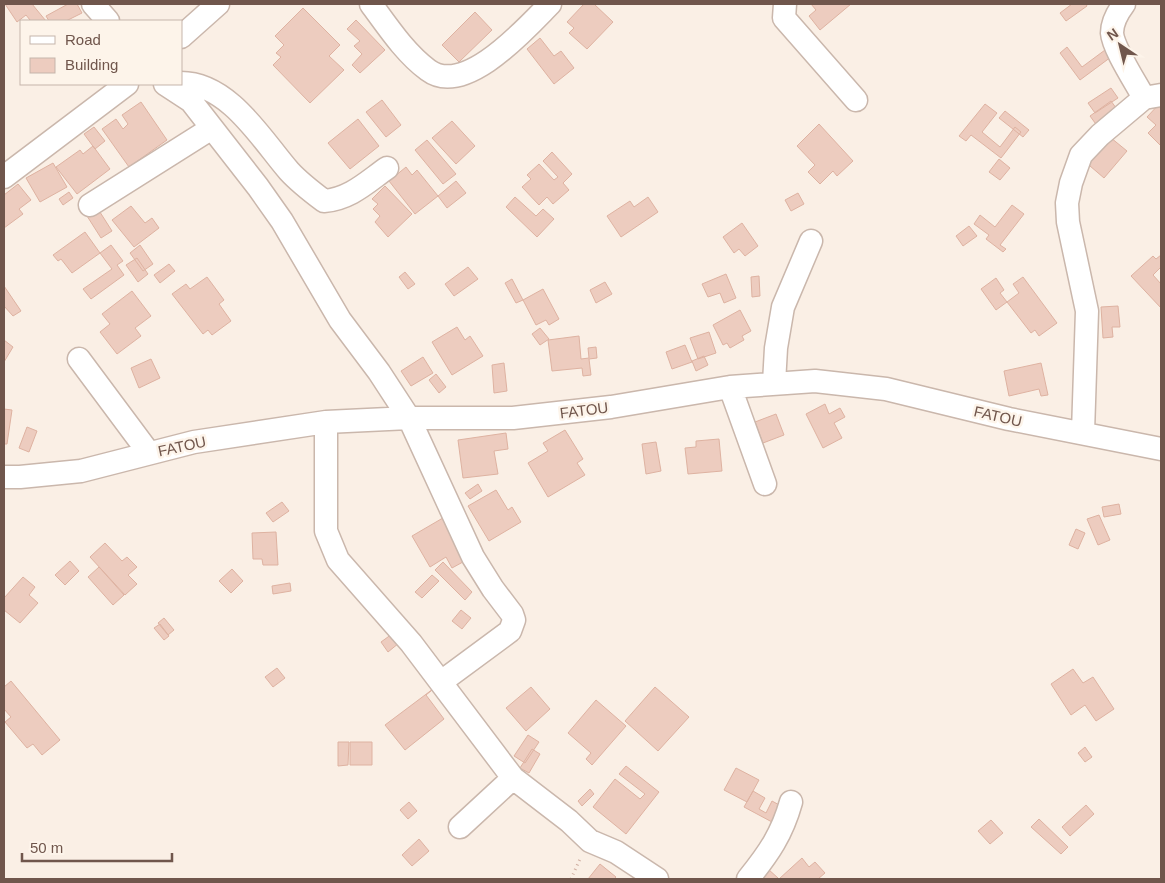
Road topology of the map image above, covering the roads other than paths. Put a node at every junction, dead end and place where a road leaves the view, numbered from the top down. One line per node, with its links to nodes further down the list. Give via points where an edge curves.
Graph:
1 (93, 4): 7 (street)
2 (218, 4): 8 (street)
3 (371, 4): 4 (street, via 398,41 430,72 452,77 478,67 506,48)
4 (550, 4)
5 (785, 4): 13 (street, via 784,18)
6 (1124, 4): 12 (street, via 1116,16 1112,34 1123,60)
7 (107, 20)
8 (182, 36)
9 (182, 83): 15 (street, via 204,88 232,105 251,122 290,171 324,201 349,196)
10 (126, 85): 16 (street)
11 (167, 85): 14 (street, via 191,101)
12 (1152, 96): 24 (street, via 1100,134 1081,155 1071,183 1067,203 1072,247 1087,310)
13 (856, 100)
14 (212, 128): 17 (street); 22 (street, via 282,221 340,320)
15 (387, 168)
16 (4, 177)
17 (90, 205)
18 (811, 241): 20 (street, via 783,307)
19 (79, 358): 26 (street)
20 (774, 383): 21 (street, FATOU); 24 (street, FATOU, via 816,381 886,389 1009,419)
21 (730, 387): 22 (street, FATOU, via 611,407 513,418); 28 (street)
22 (409, 418): 23 (street, FATOU); 29 (street, via 473,557 514,620 510,631)
23 (326, 422): 26 (street, FATOU, via 194,442); 29 (street, via 326,531 338,560)
24 (1083, 432): 25 (street, FATOU)
25 (1161, 449)
26 (149, 453): 27 (street, FATOU, via 81,470)
27 (4, 476)
28 (764, 484)
29 (441, 682): 30 (street)
30 (512, 778): 32 (street); 33 (street, via 570,821 590,841 616,852)
31 (791, 802): 34 (street, via 785,824 771,851)
32 (460, 827)
33 (657, 879)
34 (748, 879)

